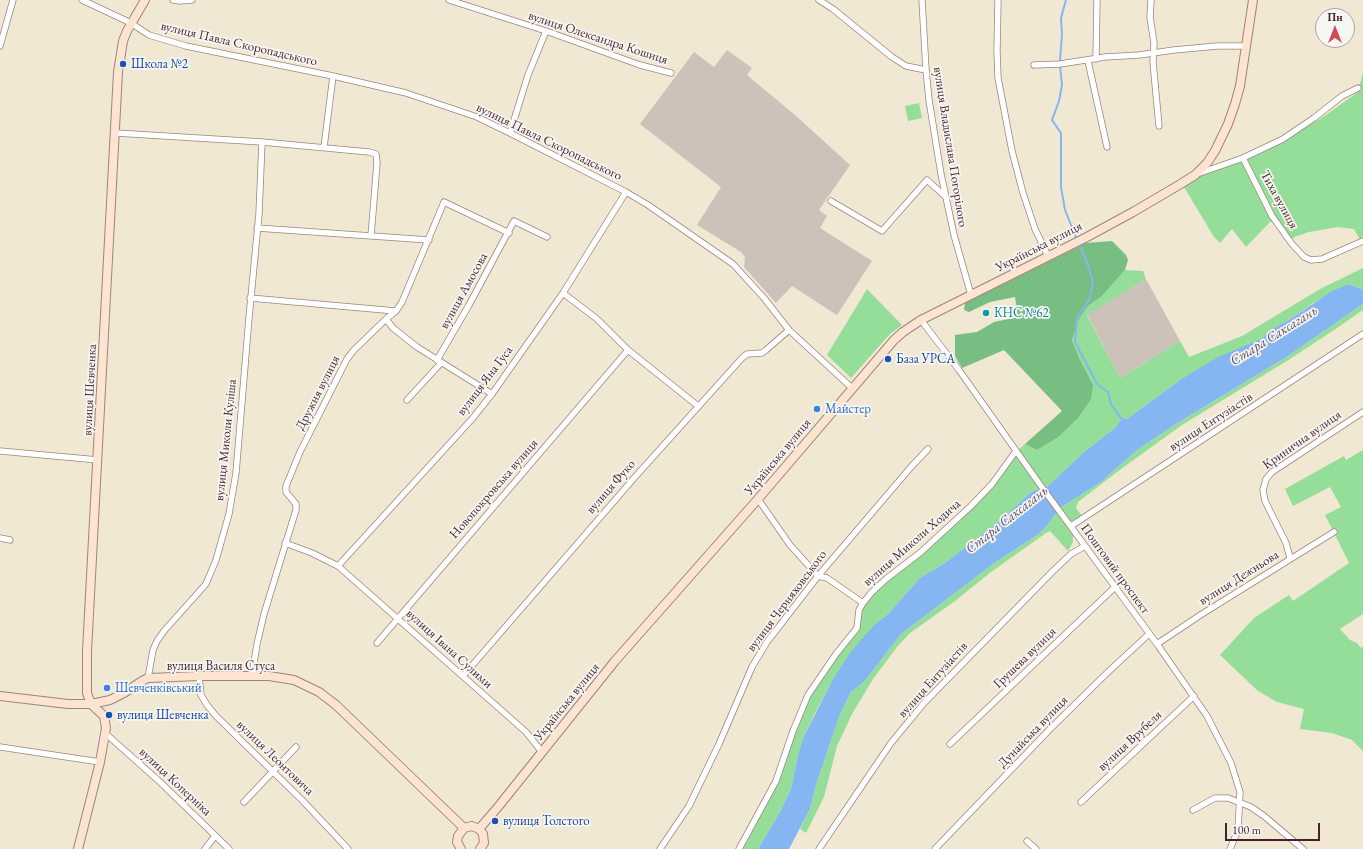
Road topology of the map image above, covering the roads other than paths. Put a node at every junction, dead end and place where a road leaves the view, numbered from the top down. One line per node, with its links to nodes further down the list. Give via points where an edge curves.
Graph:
1 (13, 0): 15 (street)
2 (82, 0): 13 (street, вулиця Павла Скоропадського)
3 (145, 0): 13 (street, вулиця Шевченка)
4 (173, 0): 5 (street)
5 (192, 0)
6 (449, 0): 14 (street, вулиця Олександра Кошиця)
7 (819, 0): 21 (street, via 892,57 906,66)
8 (922, 0): 21 (street, вулиця Владислава Погорілого)
9 (998, 0): 42 (street, via 998,78 1012,151 1035,229)
10 (1097, 0): 18 (street)
11 (1151, 0): 17 (street)
12 (1253, 0): 16 (street)
13 (131, 23): 23 (street, вулиця Павла Скоропадського, via 149,35 186,46); 26 (street, вулиця Шевченка, via 123,41 120,58)
14 (546, 31): 22 (street, вулиця Олександра Кошиця, via 640,65); 27 (street, via 528,75)
15 (0, 46)
16 (1246, 46): 17 (street); 32 (street, via 1240,86 1228,124 1216,151)
17 (1154, 53): 18 (street); 25 (street)
18 (1096, 59): 19 (street)
19 (1088, 61): 20 (street); 30 (street)
20 (1034, 65)
21 (926, 70): 34 (street, вулиця Владислава Погорілого)
22 (671, 73)
23 (333, 76): 27 (street, вулиця Павла Скоропадського, via 406,93 478,117); 29 (street)
24 (1358, 88): 31 (street, Українська вулиця, via 1342,96 1283,139)
25 (1159, 126)
26 (116, 133): 28 (street); 61 (street, вулиця Шевченка)
27 (510, 133): 33 (street, вулиця Павла Скоропадського)
28 (262, 142): 29 (street); 36 (street, вулиця Миколи Куліша)
29 (324, 147): 38 (street, via 376,154 378,163)
30 (1107, 147)
31 (1243, 158): 32 (street, Українська вулиця); 41 (street, Тиха вулиця, via 1272,216 1304,257 1311,260 1322,259)
32 (1195, 175): 42 (street, Українська вулиця, via 1087,237)
33 (626, 192): 43 (street, вулиця Яна Гуса); 49 (street, вулиця Павла Скоропадського, via 733,264)
34 (946, 197): 35 (street, via 927,180 882,231); 44 (street, вулиця Владислава Погорілого)
35 (831, 201)
36 (258, 228): 38 (street); 45 (street, вулиця Миколи Куліша)
37 (509, 233): 39 (street, вулиця Амосова, via 514,221); 40 (street, Дружня вулиця, via 444,202); 52 (street, вулиця Амосова)
38 (371, 236): 40 (street)
39 (547, 237)
40 (429, 240): 46 (street, Дружня вулиця)
41 (1363, 242)
42 (1048, 256): 44 (street, Українська вулиця)
43 (563, 293): 51 (street, via 597,319); 54 (street, вулиця Яна Гуса)
44 (971, 295): 48 (street, Українська вулиця)
45 (250, 298): 46 (street); 81 (street, вулиця Миколи Куліша, via 236,473 228,520 206,584 157,641)
46 (396, 311): 47 (street, Дружня вулиця)
47 (386, 319): 52 (street, via 393,328); 67 (street, Дружня вулиця, via 347,359 292,469 286,492 296,504 296,510)
48 (921, 320): 53 (street, Українська вулиця, via 894,340); 60 (street, Поштовий проспект)
49 (789, 330): 53 (street, вулиця Павла Скоропадського); 56 (street, вулиця Фуко, via 762,353 747,354 742,358)
50 (1363, 334): 63 (street, вулиця Ентузіастів)
51 (628, 350): 56 (street); 74 (street, Новопокровська вулиця)
52 (439, 362): 54 (street); 55 (street, вулиця Амосова)
53 (852, 388): 62 (street, Українська вулиця)
54 (492, 394): 70 (street, вулиця Яна Гуса)
55 (407, 400)
56 (698, 406): 80 (street, вулиця Фуко)
57 (1363, 412): 69 (street, Кринична вулиця, via 1272,472 1266,479 1263,490 1265,501 1286,543)
58 (928, 449): 71 (street, вулиця Черняховського)
59 (0, 451): 61 (street)
60 (1016, 451): 63 (street, Поштовий проспект); 73 (street, вулиця Миколи Ходича, via 992,484 971,506 921,552 886,579)
61 (98, 460): 84 (street, вулиця Шевченка, via 87,651 87,693)
62 (758, 499): 71 (street, via 790,545); 89 (street, Українська вулиця, via 615,661)
63 (1071, 526): 68 (street, Поштовий проспект)
64 (1334, 532): 69 (street, вулиця Дежньова)
65 (0, 538): 66 (street)
66 (10, 540)
67 (285, 543): 70 (street); 79 (street, Дружня вулиця, via 257,644)
68 (1085, 546): 72 (street, Поштовий проспект); 108 (street, вулиця Ентузіастів, via 1071,554 1053,571 924,703 891,743)
69 (1290, 558): 77 (street, вулиця Дежньова)
70 (338, 566): 74 (street, вулиця Івана Сулими)
71 (818, 576): 73 (street, via 827,578); 106 (street, вулиця Черняховського, via 767,642 752,667 719,744 688,806)
72 (1115, 587): 75 (street, Поштовий проспект); 86 (street, Грушева вулиця)
73 (863, 603): 107 (street, вулиця Миколи Ходича, via 857,628 808,695 776,781)
74 (397, 618): 76 (street, Новопокровська вулиця); 80 (street, вулиця Івана Сулими)
75 (1149, 634): 77 (street, Поштовий проспект); 109 (street, Дунайська вулиця, via 1051,728)
76 (377, 643)
77 (1157, 644): 83 (street, Поштовий проспект)
78 (199, 676): 79 (street, вулиця Василя Стуса); 81 (street, вулиця Василя Стуса); 91 (street, вулиця Леонтовича, via 201,695 207,705)
79 (252, 676): 96 (street, вулиця Василя Стуса, via 284,678 319,692 336,705)
80 (463, 676): 89 (street, вулиця Івана Сулими, via 526,732)
81 (148, 678): 84 (street, вулиця Василя Стуса, via 110,700)
82 (0, 696): 84 (street, вулиця Василя Стуса, via 68,704)
83 (1194, 696): 93 (street, вулиця Врубеля); 94 (street, Поштовий проспект, via 1231,763 1240,792)
84 (91, 704): 85 (street, via 104,716)
85 (105, 733): 90 (street); 98 (street, вулиця Коперніка)
86 (950, 744)
87 (0, 747): 90 (street)
88 (296, 747): 91 (street)
89 (542, 752): 97 (street, Українська вулиця)
90 (100, 762): 100 (street)
91 (273, 772): 92 (street); 103 (street, вулиця Леонтовича)
92 (244, 802)
93 (1081, 802)
94 (1240, 803): 95 (street, via 1228,798 1215,798); 111 (street, Поштовий проспект, via 1238,830); 112 (street, via 1264,816)
95 (1193, 810)
96 (464, 828): 97 (street, via 472,826); 104 (street, via 457,839)
97 (479, 829): 105 (street, via 484,840)
98 (216, 836): 101 (street); 102 (street, вулиця Коперніка)
99 (1027, 841): 110 (street)
100 (78, 849)
101 (205, 849)
102 (229, 849)
103 (348, 849)
104 (461, 849)
105 (480, 849)
106 (660, 849)
107 (739, 849)
108 (820, 849)
109 (935, 849)
110 (1036, 849)
111 (1230, 849)
112 (1303, 849)

